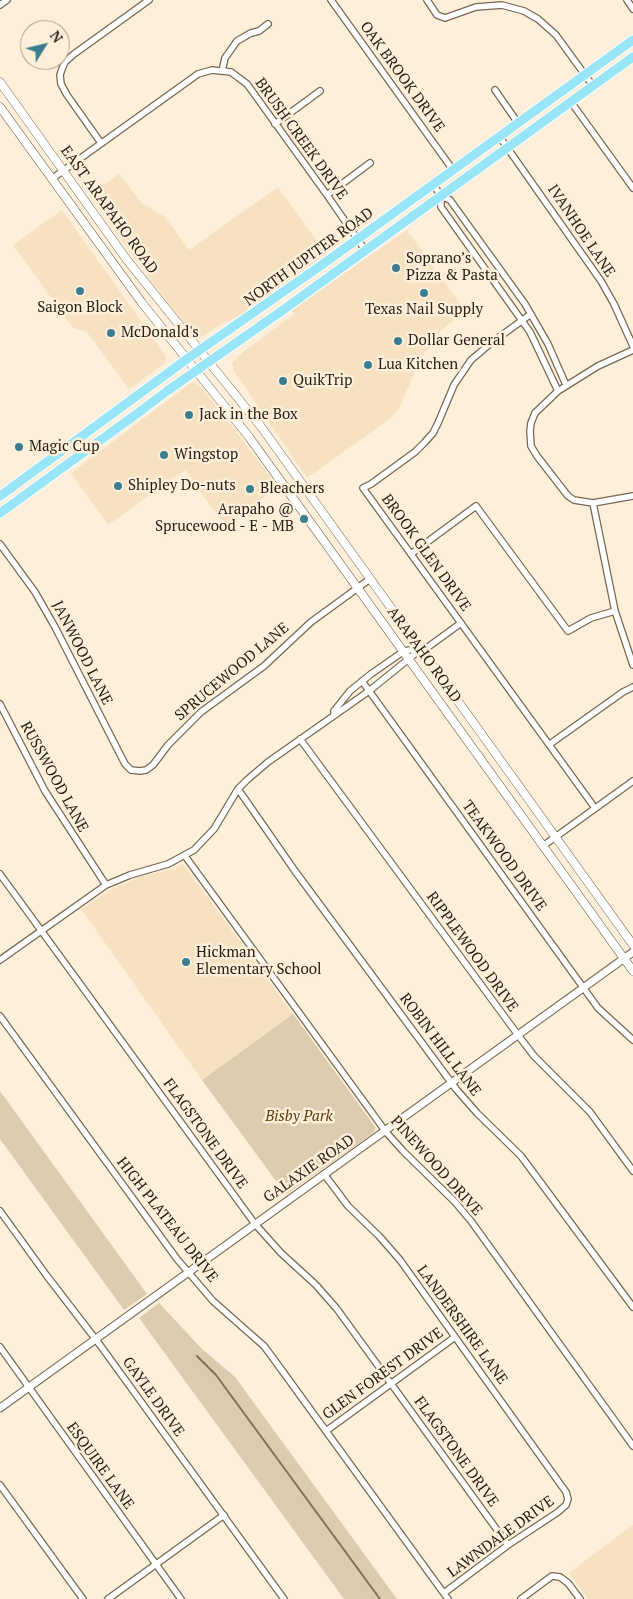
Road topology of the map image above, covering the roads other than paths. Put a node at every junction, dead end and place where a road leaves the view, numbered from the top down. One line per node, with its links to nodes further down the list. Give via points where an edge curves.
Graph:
1 (7, 0): 6 (street)
2 (149, 0): 22 (street, via 74,54 62,69 61,84 67,96)
3 (331, 0): 26 (street, OAK BROOK DRIVE)
4 (426, 0): 12 (street, via 437,15 445,18 476,7 502,4 524,11 538,18 556,35)
5 (627, 0): 7 (street)
6 (0, 5)
7 (633, 9)
8 (268, 24): 11 (street, via 237,41 225,58)
9 (633, 40): 12 (main road, NORTH JUPITER ROAD)
10 (633, 57): 14 (main road, NORTH JUPITER ROAD)
11 (222, 70): 20 (street, BRUSH CREEK DRIVE, via 231,72 247,84); 22 (street, via 198,74)
12 (584, 75): 14 (street); 19 (main road, NORTH JUPITER ROAD)
13 (0, 82): 25 (main road, EAST ARAPAHO ROAD)
14 (592, 86): 17 (main road, NORTH JUPITER ROAD)
15 (495, 90): 19 (street)
16 (320, 91): 20 (street)
17 (571, 102): 23 (main road, NORTH JUPITER ROAD); 29 (street)
18 (0, 106): 27 (main road, EAST ARAPAHO ROAD)
19 (518, 123): 21 (main road, NORTH JUPITER ROAD)
20 (275, 124): 30 (street, BRUSH CREEK DRIVE)
21 (499, 136): 23 (street, IVANHOE LANE); 26 (main road, NORTH JUPITER ROAD)
22 (101, 143): 25 (street)
23 (508, 148): 31 (main road, NORTH JUPITER ROAD); 40 (street, IVANHOE LANE, via 601,281)
24 (370, 163): 30 (street)
25 (64, 170): 27 (street); 32 (main road, EAST ARAPAHO ROAD)
26 (454, 170): 28 (main road, NORTH JUPITER ROAD)
27 (53, 178): 34 (main road, EAST ARAPAHO ROAD)
28 (433, 184): 31 (street); 33 (main road, NORTH JUPITER ROAD)
29 (633, 188)
30 (327, 195): 33 (street, BRUSH CREEK DRIVE)
31 (441, 196): 35 (main road, NORTH JUPITER ROAD); 38 (street, via 450,200); 39 (street, via 441,206)
32 (111, 238): 34 (main road); 41 (main road, EAST ARAPAHO ROAD)
33 (358, 239): 35 (street, BRUSH CREEK DRIVE); 36 (main road, NORTH JUPITER ROAD)
34 (102, 248): 42 (main road, EAST ARAPAHO ROAD)
35 (365, 250): 37 (main road, NORTH JUPITER ROAD)
36 (274, 298): 37 (main road); 41 (main road, NORTH JUPITER ROAD)
37 (283, 310): 43 (main road, NORTH JUPITER ROAD)
38 (531, 314): 39 (street, BROOK GLEN DRIVE); 45 (street)
39 (523, 320): 46 (street); 59 (street, BROOK GLEN DRIVE, via 471,360 454,385 426,442 364,488)
40 (633, 348): 45 (street)
41 (200, 351): 42 (main road, NORTH JUPITER ROAD); 43 (main road, ARAPAHO ROAD)
42 (187, 360): 44 (main road, ARAPAHO ROAD); 47 (main road, NORTH JUPITER ROAD)
43 (209, 362): 44 (main road, NORTH JUPITER ROAD); 52 (main road, ARAPAHO ROAD, via 262,428)
44 (195, 370): 48 (main road, NORTH JUPITER ROAD); 53 (main road, ARAPAHO ROAD)
45 (566, 385): 46 (street)
46 (558, 391): 56 (street, via 535,413 530,431 532,446 568,496)
47 (107, 418): 48 (main road); 49 (main road, NORTH JUPITER ROAD)
48 (115, 430): 50 (main road, NORTH JUPITER ROAD)
49 (50, 459): 50 (main road); 51 (main road); 54 (main road, NORTH JUPITER ROAD)
50 (68, 465): 51 (main road, NORTH JUPITER ROAD)
51 (47, 478): 57 (main road, NORTH JUPITER ROAD)
52 (301, 485): 53 (main road); 60 (main road, ARAPAHO ROAD)
53 (290, 493): 61 (main road, ARAPAHO ROAD)
54 (0, 496)
55 (633, 496): 56 (street)
56 (593, 503): 62 (street)
57 (0, 513)
58 (0, 544): 75 (street, JANWOOD LANE, via 56,627 125,764 131,770)
59 (411, 554): 62 (street, via 476,506 568,631 591,618); 63 (street, BROOK GLEN DRIVE)
60 (370, 579): 61 (street, SPRUCEWOOD LANE); 64 (main road, ARAPAHO ROAD)
61 (358, 587): 65 (main road, ARAPAHO ROAD); 75 (street, SPRUCEWOOD LANE, via 311,622 264,666 201,712 173,739 153,765)
62 (615, 611): 67 (street)
63 (461, 623): 64 (street); 74 (street, BROOK GLEN DRIVE)
64 (421, 649): 65 (street); 66 (street); 79 (main road, ARAPAHO ROAD)
65 (404, 651): 66 (main road, ARAPAHO ROAD); 68 (street)
66 (410, 659): 70 (street); 80 (main road, ARAPAHO ROAD)
67 (633, 664)
68 (362, 681): 70 (street, TEAKWOOD DRIVE); 72 (street, via 350,691)
69 (633, 688): 74 (street)
70 (369, 691): 72 (street); 90 (street, TEAKWOOD DRIVE)
71 (0, 704): 83 (street, RUSSWOOD LANE, via 45,791)
72 (334, 714): 73 (street)
73 (300, 739): 77 (street); 92 (street, RIPPLEWOOD DRIVE)
74 (550, 744): 78 (street, BROOK GLEN DRIVE)
75 (140, 771)
76 (633, 782): 78 (street)
77 (238, 789): 81 (street, via 214,829); 94 (street, ROBIN HILL LANE)
78 (596, 808): 79 (street)
79 (556, 837): 80 (street); 85 (main road, ARAPAHO ROAD)
80 (543, 846): 87 (main road, ARAPAHO ROAD)
81 (185, 856): 83 (street); 95 (street, PINEWOOD DRIVE)
82 (0, 874): 84 (street, FLAGSTONE DRIVE)
83 (106, 885): 84 (street)
84 (41, 930): 88 (street); 99 (street, FLAGSTONE DRIVE)
85 (633, 945)
86 (633, 952): 87 (street, GALAXIE ROAD)
87 (624, 959): 89 (main road, ARAPAHO ROAD); 90 (street, GALAXIE ROAD)
88 (0, 960)
89 (633, 971)
90 (584, 988): 92 (street, GALAXIE ROAD); 93 (street, TEAKWOOD DRIVE, via 598,1008)
91 (0, 1016): 100 (street, HIGH PLATEAU DRIVE)
92 (518, 1036): 94 (street, GALAXIE ROAD); 96 (street, RIPPLEWOOD DRIVE, via 590,1112)
93 (633, 1040)
94 (452, 1083): 95 (street, GALAXIE ROAD); 101 (street, ROBIN HILL LANE, via 521,1156)
95 (386, 1132): 97 (street, GALAXIE ROAD); 109 (street, PINEWOOD DRIVE, via 471,1221)
96 (633, 1171)
97 (324, 1174): 99 (street, GALAXIE ROAD); 102 (street, LANDERSHIRE LANE, via 348,1206 400,1260)
98 (0, 1211): 103 (street, GAYLE DRIVE)
99 (255, 1224): 100 (street, GALAXIE ROAD); 105 (street, FLAGSTONE DRIVE, via 280,1253 327,1297)
100 (188, 1272): 103 (street, GALAXIE ROAD); 108 (street, HIGH PLATEAU DRIVE, via 213,1301 264,1346)
101 (633, 1307)
102 (455, 1336): 105 (street, GLEN FOREST DRIVE); 111 (street, LANDERSHIRE LANE)
103 (95, 1340): 106 (street, GALAXIE ROAD); 112 (street, GAYLE DRIVE)
104 (0, 1347): 106 (street, ESQUIRE LANE)
105 (391, 1384): 108 (street, GLEN FOREST DRIVE); 113 (street, FLAGSTONE DRIVE)
106 (29, 1387): 107 (street, GALAXIE ROAD); 114 (street, ESQUIRE LANE)
107 (0, 1408)
108 (326, 1431): 115 (street, HIGH PLATEAU DRIVE)
109 (633, 1446)
110 (0, 1485): 116 (street)
111 (568, 1499): 113 (street, LAWNDALE DRIVE, via 558,1512)
112 (224, 1515): 114 (street); 119 (street, GAYLE DRIVE)
113 (508, 1545): 115 (street, LAWNDALE DRIVE)
114 (156, 1565): 117 (street); 118 (street, ESQUIRE LANE)
115 (444, 1593): 120 (street, HIGH PLATEAU DRIVE)
116 (83, 1599)
117 (108, 1599)
118 (181, 1599)
119 (284, 1599)
120 (448, 1599)
121 (521, 1599): 122 (street, via 552,1576 568,1583)
122 (580, 1599)

